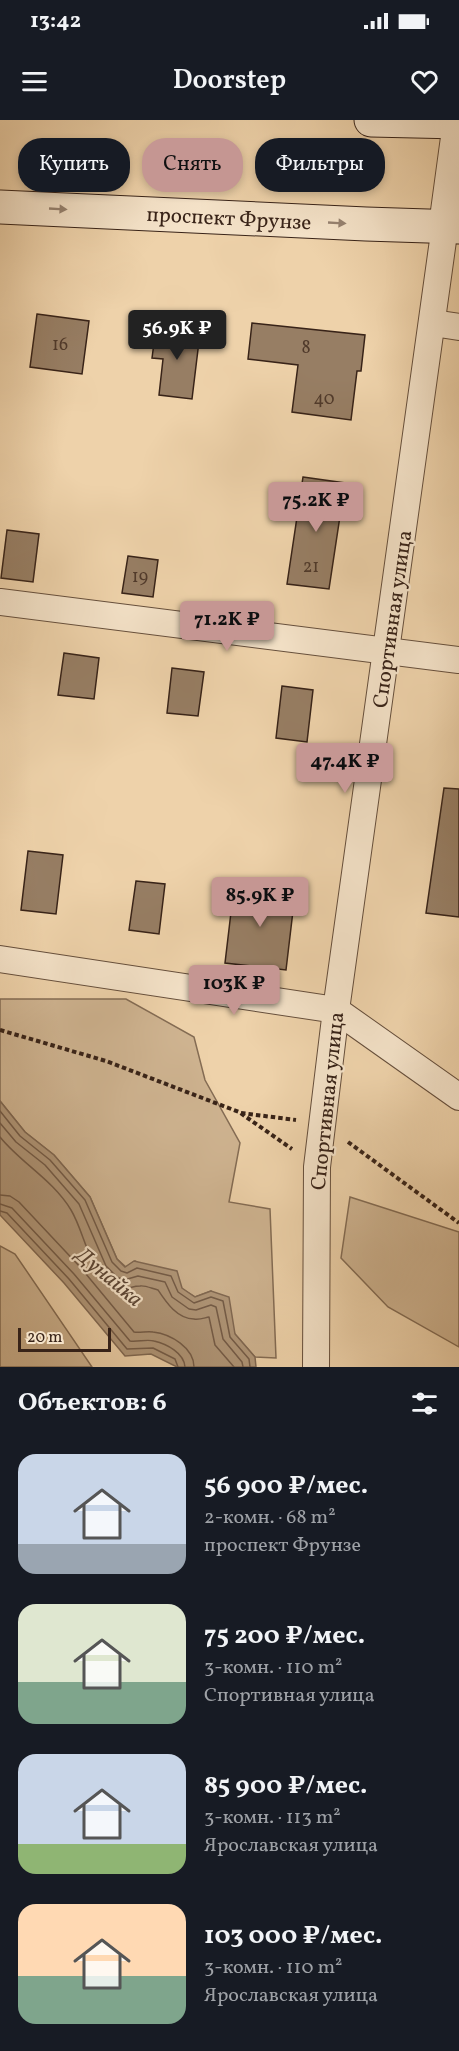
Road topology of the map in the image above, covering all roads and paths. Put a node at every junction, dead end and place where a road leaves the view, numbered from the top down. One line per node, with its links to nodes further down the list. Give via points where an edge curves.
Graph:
1 (371, 120): 2 (main road)
2 (459, 122): 4 (street, Спортивная улица)
3 (0, 207): 4 (main road, проспект Фрунзе, one-way to 4)
4 (452, 226): 5 (street, Спортивная улица)
5 (433, 323): 6 (street); 8 (street, Спортивная улица)
6 (459, 327)
7 (0, 602): 8 (street)
8 (388, 651): 9 (street); 11 (street, Спортивная улица)
9 (459, 660)
10 (0, 958): 11 (street)
11 (336, 1010): 13 (street); 15 (street, Спортивная улица)
12 (0, 1030): 14 (path, via 106,1061)
13 (459, 1097)
14 (239, 1112): 15 (path); 16 (path)
15 (323, 1123): 16 (street, Спортивная улица); 17 (path)
16 (317, 1167): 18 (street, Спортивная улица)
17 (459, 1223)
18 (316, 1367)

